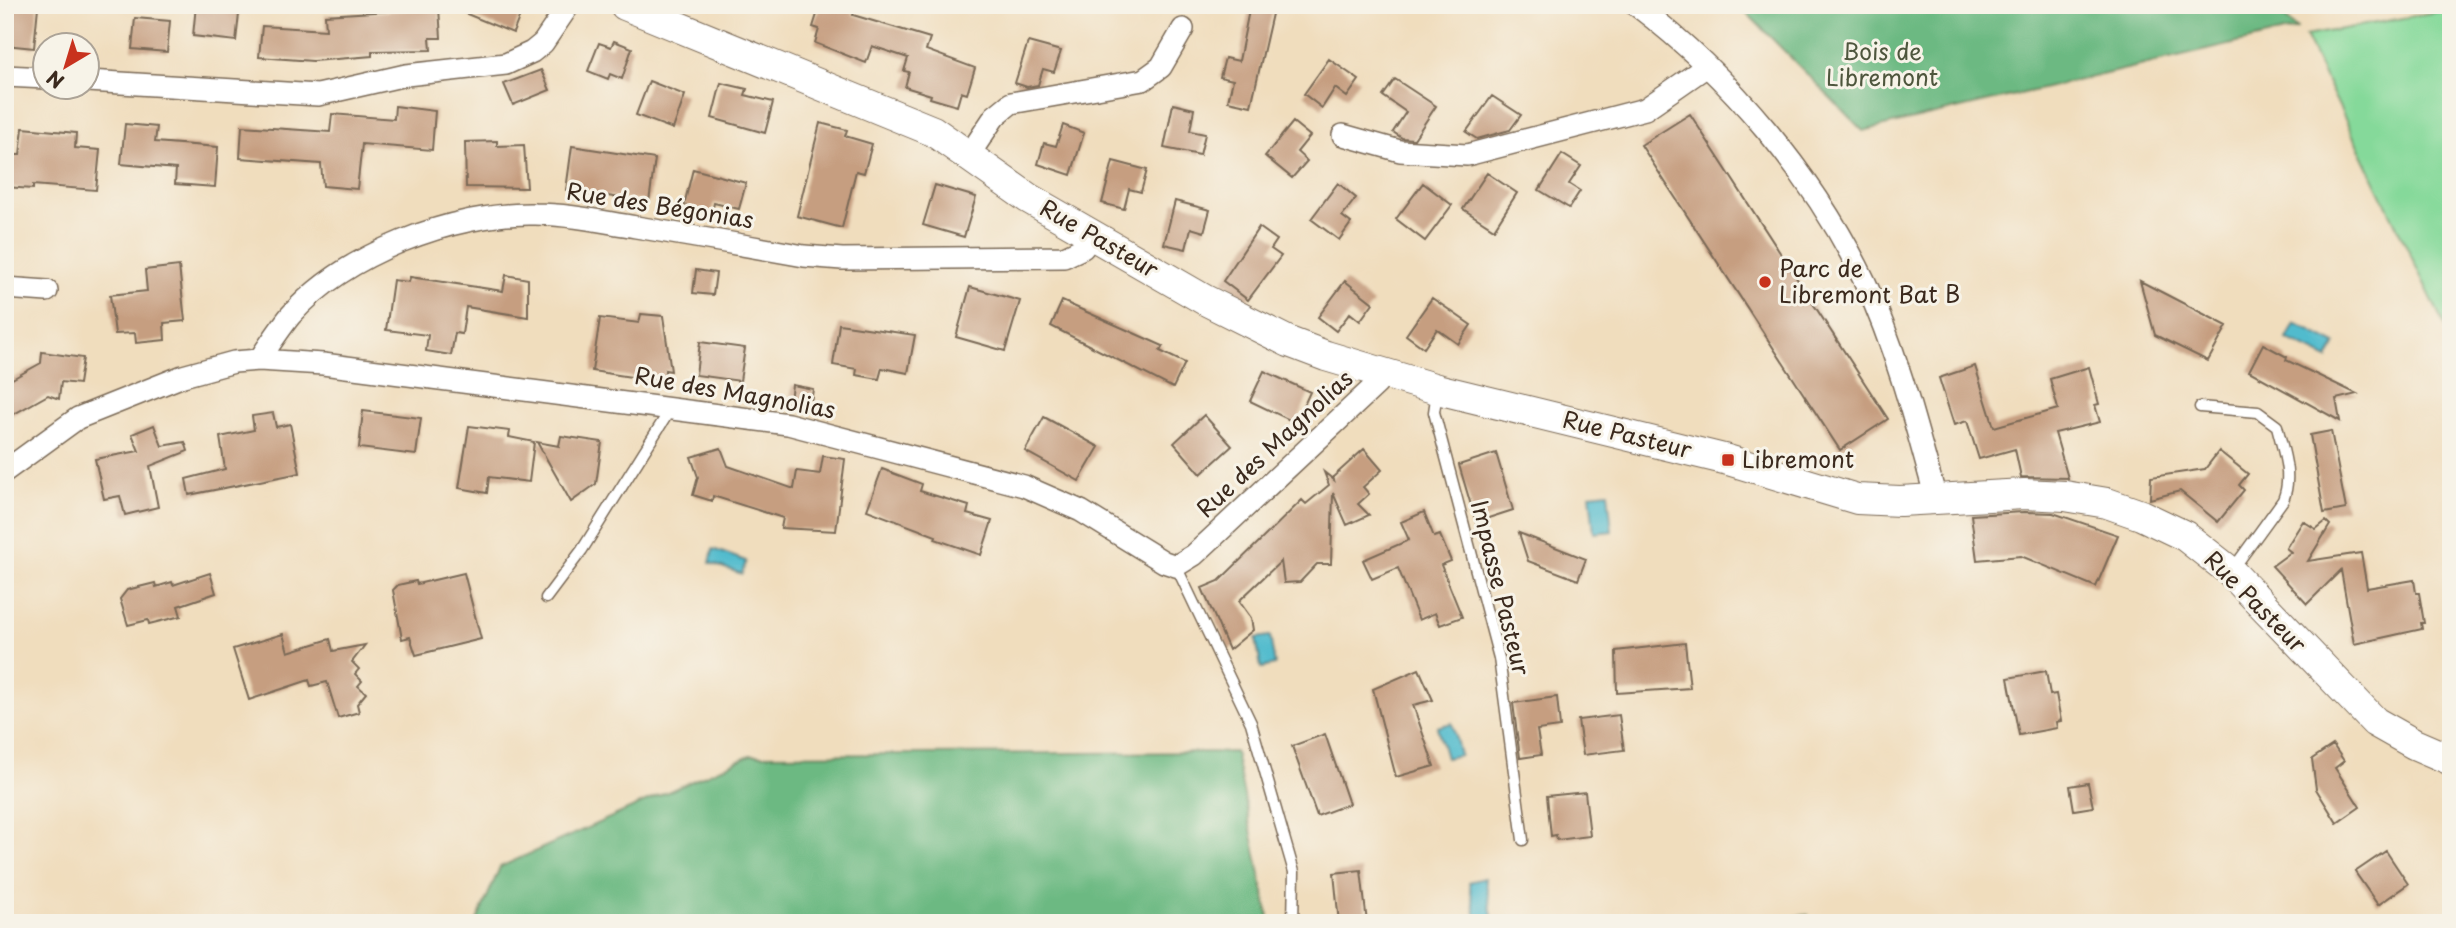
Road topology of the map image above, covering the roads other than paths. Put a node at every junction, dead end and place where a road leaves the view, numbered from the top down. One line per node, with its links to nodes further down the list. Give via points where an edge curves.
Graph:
1 (569, 5): 8 (street, via 543,43 506,64 406,75 318,95)
2 (625, 5): 10 (street, Rue Pasteur, via 933,131)
3 (1636, 5): 5 (street)
4 (1183, 29): 10 (street, via 1161,67 1143,80 1011,103 995,116)
5 (1707, 65): 9 (street, via 1645,109 1467,155 1400,151); 20 (street, via 1736,93 1844,242 1866,284 1898,368)
6 (5, 76): 7 (street)
7 (32, 77)
8 (102, 82)
9 (1343, 135)
10 (969, 155): 11 (street, Rue Pasteur, via 1028,198)
11 (1093, 234): 14 (street, Rue des Bégonias, via 1083,248 1065,257 842,259 572,217 504,215 464,221 394,245 350,269 291,315); 15 (street, Rue Pasteur, via 1205,300 1289,342)
12 (5, 288): 13 (street)
13 (47, 291)
14 (259, 360): 17 (street, Rue des Magnolias); 19 (street, Rue des Magnolias, via 183,376 119,399 59,430)
15 (1381, 373): 16 (street, Rue Pasteur); 21 (street, Rue des Magnolias, via 1377,384 1357,403 1194,555)
16 (1437, 389): 20 (street, Rue Pasteur, via 1728,460 1857,499); 25 (lane, Impasse Pasteur, via 1434,412 1499,658)
17 (667, 406): 21 (street, Rue des Magnolias, via 788,424 1024,486 1081,511); 23 (lane, via 665,418 589,539)
18 (2200, 407): 22 (lane, via 2258,412 2277,426 2288,474 2283,500)
19 (5, 471)
20 (1936, 499): 22 (street, Rue Pasteur, via 2024,494 2107,503 2185,536)
21 (1176, 566): 26 (lane, via 1251,723 1294,872)
22 (2231, 572): 24 (street, Rue Pasteur, via 2375,722)
23 (546, 598)
24 (2451, 760)
25 (1522, 840)
26 (1293, 923)

